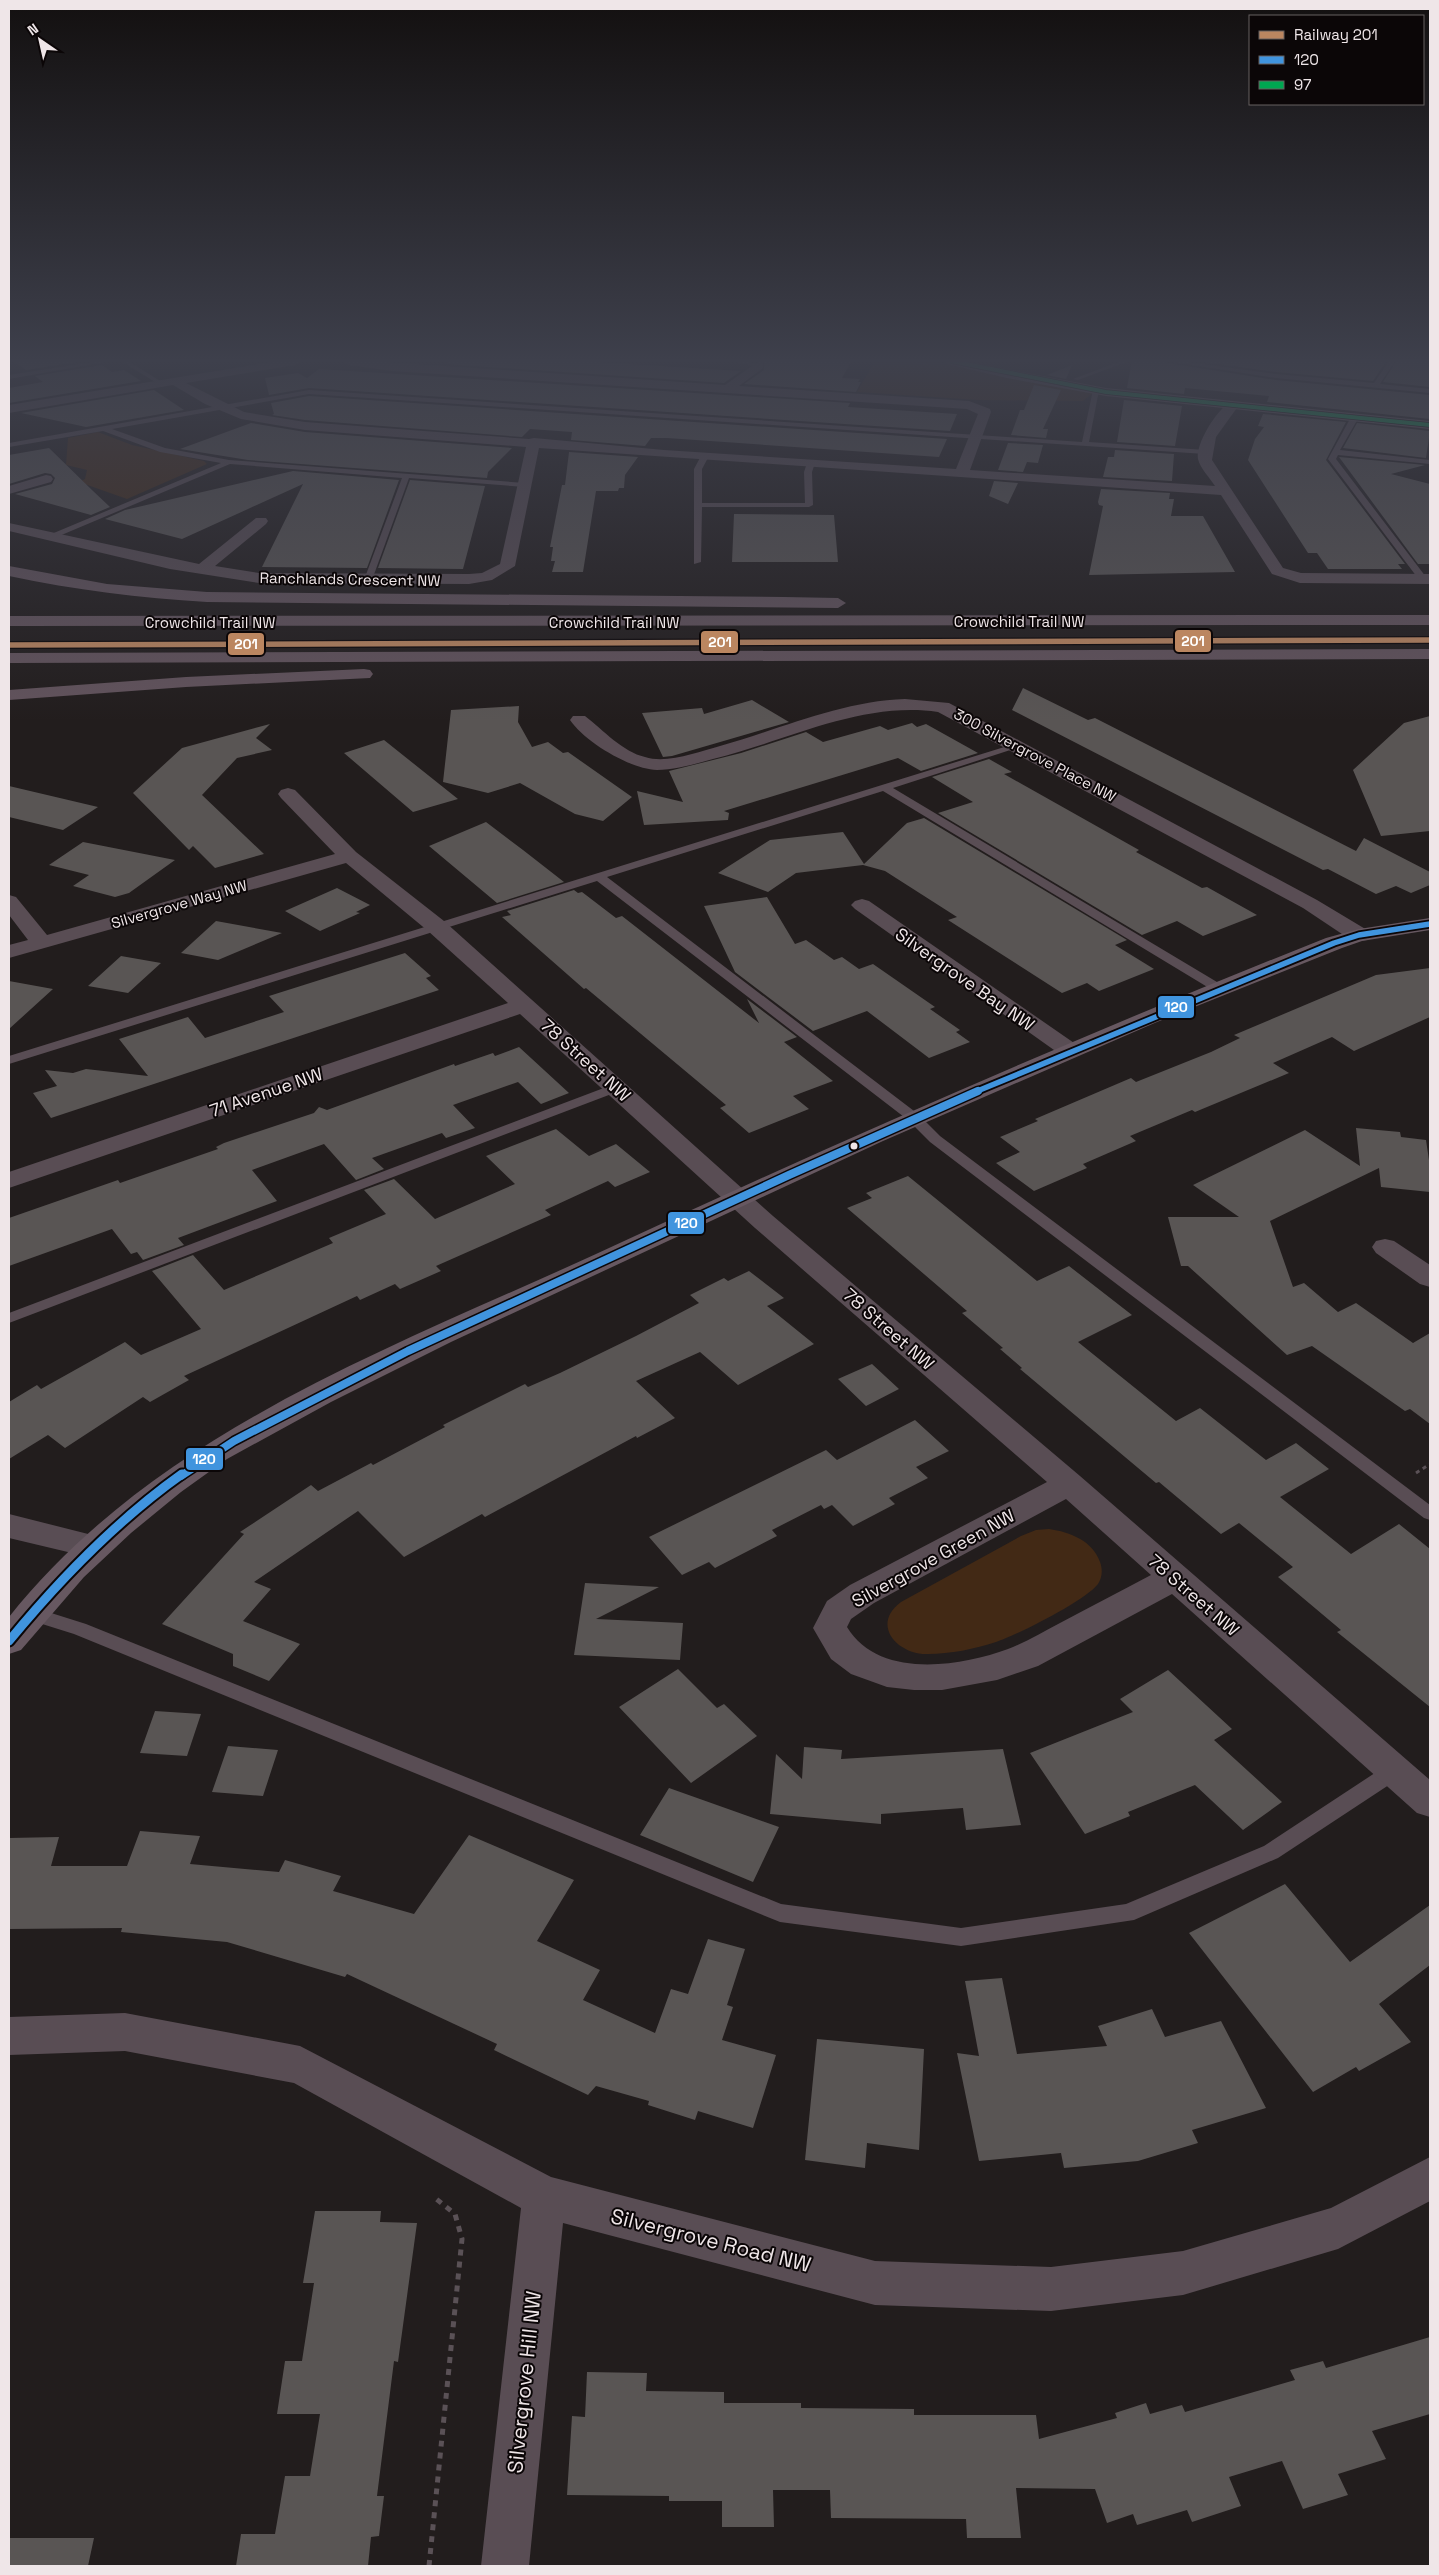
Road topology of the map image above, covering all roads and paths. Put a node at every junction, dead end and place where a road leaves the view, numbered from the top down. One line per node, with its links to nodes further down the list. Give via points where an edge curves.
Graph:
1 (39, 481): 12 (street)
2 (184, 481): 17 (lane)
3 (404, 481): 22 (lane)
4 (474, 481): 11 (lane)
5 (526, 481): 11 (street, Ranchlands Crescent NW)
6 (698, 481): 14 (lane)
7 (808, 481): 14 (lane, via 809,505)
8 (1089, 481): 13 (street)
9 (1219, 481): 13 (street)
10 (1348, 481): 21 (lane)
11 (525, 485): 22 (street, Ranchlands Crescent NW, via 507,566 498,572 469,580)
12 (9, 490)
13 (1225, 491): 21 (street, via 1281,574 1300,578)
14 (698, 505): 18 (lane)
15 (261, 521): 19 (street)
16 (9, 527): 17 (street, Ranchlands Crescent NW)
17 (52, 537): 19 (street, Ranchlands Crescent NW)
18 (697, 562)
19 (201, 570): 22 (street, Ranchlands Crescent NW, via 259,578)
20 (9, 571): 23 (highway, via 96,588 161,595)
21 (1427, 579)
22 (368, 580)
23 (857, 603)
24 (986, 604): 25 (highway, via 1343,609)
25 (1406, 620): 26 (highway, Crowchild Trail NW); 27 (highway, Crowchild Trail NW)
26 (1430, 620)
27 (9, 621)
28 (1430, 654): 29 (highway, Crowchild Trail NW)
29 (829, 655): 30 (highway, Crowchild Trail NW); 31 (highway, via 737,669 384,673 186,682)
30 (9, 658)
31 (9, 695)
32 (579, 720): 33 (street, 300 Silvergrove Place NW, via 630,757 655,766 689,760 884,706 924,704 943,707)
33 (1018, 746): 34 (lane); 42 (street, 300 Silvergrove Place NW, via 1310,904)
34 (885, 788): 37 (lane); 45 (lane)
35 (288, 794): 36 (street, 78 Street NW)
36 (349, 856): 41 (street, 78 Street NW, via 374,872); 43 (street, Silvergrove Way NW)
37 (598, 876): 41 (lane); 50 (lane)
38 (9, 901): 43 (street)
39 (862, 905): 47 (street, Silvergrove Bay NW)
40 (1430, 924): 42 (street)
41 (436, 926): 46 (street, 78 Street NW); 48 (lane)
42 (1359, 936): 45 (street)
43 (42, 943): 44 (street, Silvergrove Way NW)
44 (9, 952)
45 (1218, 988): 47 (street)
46 (524, 1005): 49 (street, 78 Street NW); 51 (street, 71 Avenue NW)
47 (1069, 1050): 50 (street)
48 (9, 1060)
49 (617, 1087): 52 (street, 78 Street NW); 55 (lane)
50 (914, 1117): 52 (street); 57 (lane, via 936,1139)
51 (9, 1180)
52 (737, 1197): 56 (street, 78 Street NW); 59 (street, via 327,1391 199,1463)
53 (1385, 1248): 54 (street)
54 (1430, 1278)
55 (9, 1318)
56 (1069, 1484): 60 (street, 78 Street NW); 60 (street, Silvergrove Green NW, via 862,1594 840,1610 830,1628 835,1641 862,1667 888,1675 979,1672 1021,1659)
57 (1430, 1514)
58 (9, 1526): 59 (street)
59 (93, 1546): 61 (street)
60 (1174, 1578): 63 (street, 78 Street NW)
61 (29, 1613): 62 (street); 63 (lane, via 80,1629 780,1913 961,1937 1127,1913 1270,1852)
62 (9, 1641)
63 (1394, 1771): 64 (street, 78 Street NW)
64 (1430, 1802)
65 (9, 2036): 67 (street, Silvergrove Road NW, via 125,2032 300,2065)
66 (1430, 2178): 67 (street, Silvergrove Road NW, via 1338,2227 1183,2273 1051,2290 875,2283)
67 (544, 2197): 70 (street, Silvergrove Hill NW)
68 (435, 2198): 69 (path, via 455,2214 462,2239)
69 (430, 2566)
70 (505, 2566)

